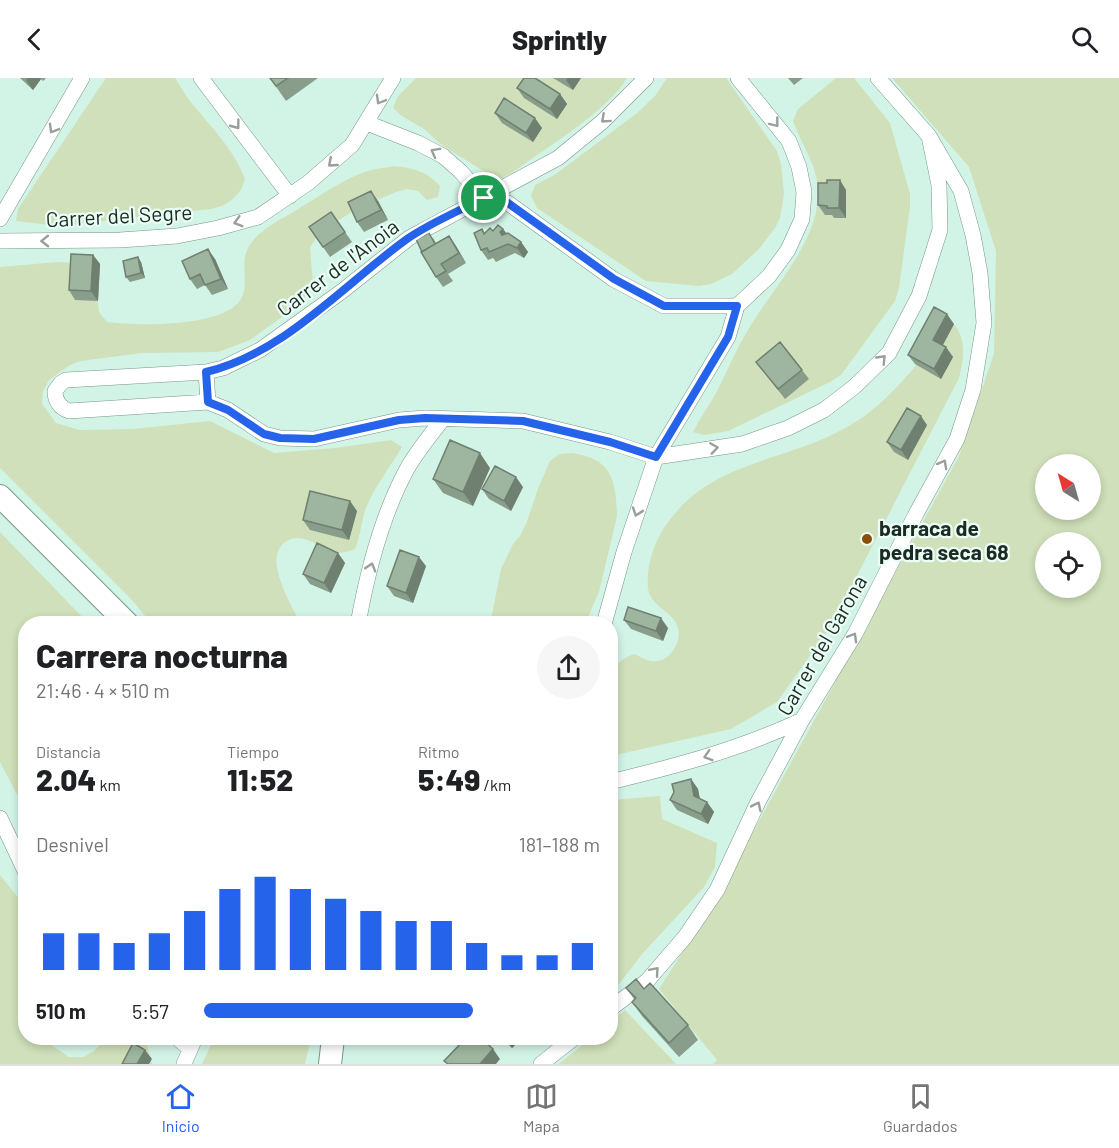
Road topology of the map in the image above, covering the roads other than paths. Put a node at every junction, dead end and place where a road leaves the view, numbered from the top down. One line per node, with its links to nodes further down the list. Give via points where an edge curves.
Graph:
1 (82, 78): 11 (street, one-way to 11)
2 (201, 78): 9 (street, one-way to 9)
3 (393, 78): 7 (street, Carrer del Segre, one-way to 7)
4 (646, 78): 10 (street, Carrer de l'Anoia, one-way to 10, via 558,158)
5 (738, 78): 13 (street, one-way to 13, via 789,141 804,192 802,219 788,250)
6 (878, 78): 8 (street, Carrer del Garona)
7 (367, 123): 9 (street, Carrer del Segre, one-way to 9, via 352,145); 10 (street, one-way to 7, via 443,156)
8 (929, 136): 17 (street, one-way to 8, via 742,444 788,428 824,410 889,353 919,296 940,230 939,185); 22 (street, Carrer del Garona, one-way to 8, via 855,634 957,439 973,390 984,323 980,273 961,192)
9 (290, 196): 12 (street, Carrer del Segre, one-way to 12, via 258,217 177,236)
10 (484, 198): 13 (street, via 508,203 614,279 664,306); 14 (street, Carrer de l'Anoia, via 409,238 260,350)
11 (2, 216)
12 (0, 241)
13 (737, 306): 17 (street, via 728,337)
14 (206, 372): 15 (street); 15 (street, Carrer de l'Anoia, via 66,380 57,387 55,397 69,411)
15 (208, 402): 16 (street, via 264,434 297,440 399,420)
16 (442, 420): 17 (street, via 523,421); 20 (street, one-way to 16, via 391,504 408,469)
17 (656, 457): 21 (street, one-way to 21)
18 (0, 496): 19 (street)
19 (120, 616)
20 (359, 616)
21 (606, 616)
22 (802, 720): 23 (street, one-way to 23, via 728,750); 26 (street, Carrer del Garona, one-way to 22, via 646,981 685,937 717,890)
23 (618, 780)
24 (0, 818): 25 (street)
25 (18, 856)
26 (618, 1003)
27 (191, 1045): 30 (street)
28 (332, 1045): 31 (street)
29 (565, 1045): 32 (street)
30 (184, 1064)
31 (330, 1064)
32 (541, 1064)

